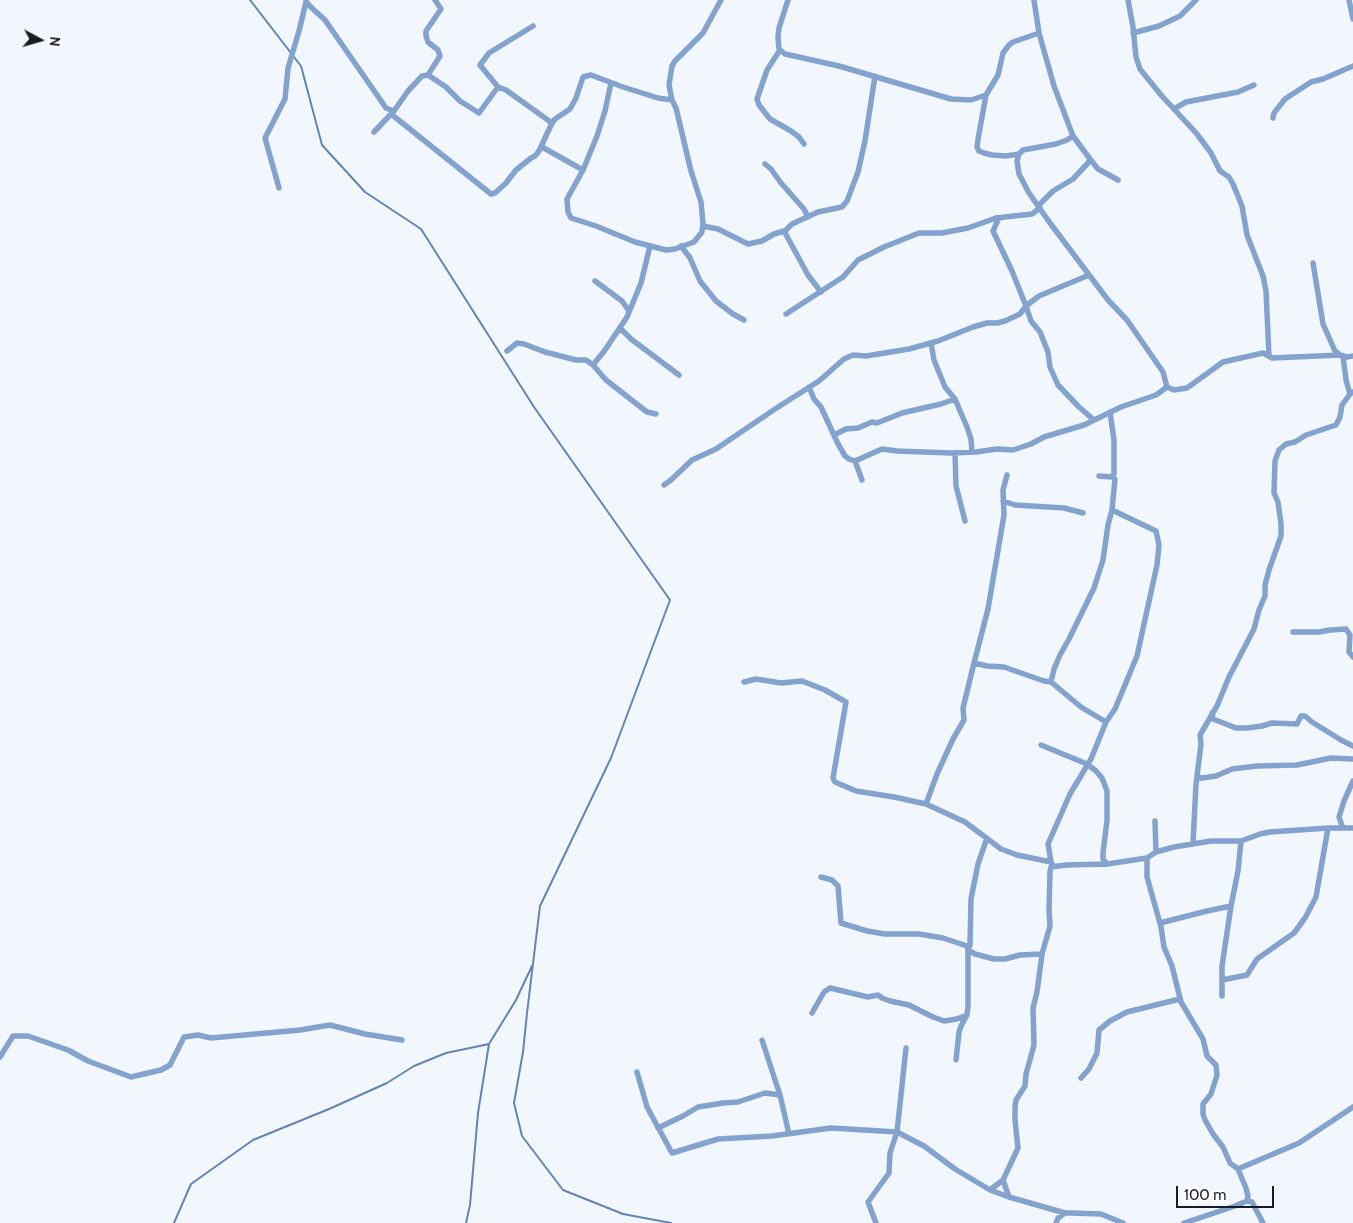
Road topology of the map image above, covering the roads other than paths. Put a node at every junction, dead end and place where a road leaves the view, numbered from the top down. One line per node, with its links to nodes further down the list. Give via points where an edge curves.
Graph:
1 (435, 0): 15 (street, via 441,9 426,36 440,56)
2 (721, 0): 21 (street, via 703,34 672,66 669,85)
3 (788, 0): 13 (street, via 779,28)
4 (1034, 0): 11 (street)
5 (1128, 0): 12 (street)
6 (1196, 0): 12 (street, via 1180,16)
7 (1349, 0): 9 (street)
8 (306, 1): 23 (street, via 326,20 386,108); 35 (street, via 288,68 285,99 265,138)
9 (1353, 19)
10 (533, 26): 19 (street, via 489,53 480,65)
11 (1039, 32): 20 (street, via 1009,45 1003,53 998,75); 27 (street, via 1054,86)
12 (1134, 33): 22 (street, via 1140,69)
13 (780, 50): 16 (street, via 785,54); 28 (street, via 767,70 757,100 770,119 791,131)
14 (1353, 66): 24 (street, via 1311,82 1285,99)
15 (428, 75): 19 (street, via 480,113); 23 (street, via 422,76)
16 (875, 76): 20 (street, via 951,99 972,100); 37 (street, via 865,141 847,201 842,207)
17 (611, 83): 21 (street); 25 (street, via 591,75 583,77 570,109); 33 (street, via 599,130)
18 (1254, 86): 22 (street, via 1186,102)
19 (498, 88): 25 (street, via 506,90)
20 (986, 95): 30 (street, via 979,151 992,155)
21 (672, 100): 39 (street, via 701,202)
22 (1174, 109): 55 (street, via 1197,134 1220,171 1229,178 1242,206 1247,235 1266,291)
23 (393, 112): 26 (street); 29 (street, via 491,194)
24 (1273, 118)
25 (552, 124): 29 (street)
26 (374, 132)
27 (1073, 136): 30 (street, via 1056,144 1023,150); 31 (street)
28 (804, 144)
29 (542, 147): 33 (street)
30 (1019, 154): 36 (street, via 1019,174)
31 (1090, 159): 34 (street, via 1098,169); 36 (street, via 1073,179 1053,191)
32 (765, 164): 37 (street)
33 (582, 170): 41 (street, via 567,199 571,218)
34 (1118, 180)
35 (280, 188)
36 (1039, 207): 38 (street, via 1032,214); 44 (street)
37 (808, 217): 40 (street, via 792,224)
38 (996, 218): 46 (street, via 968,228 919,233 884,247 858,260 843,277); 47 (street, via 993,231)
39 (703, 226): 40 (street, via 718,229 748,244); 42 (street, via 694,242)
40 (785, 232): 46 (street)
41 (650, 246): 42 (street, via 666,250); 48 (street, via 641,283)
42 (682, 246): 50 (street, via 700,281 716,302)
43 (1313, 263): 54 (street, via 1323,324 1335,350)
44 (1089, 275): 47 (street, via 1039,296); 60 (street, via 1127,320 1162,372)
45 (595, 281): 48 (street)
46 (821, 292): 49 (street)
47 (1026, 306): 52 (street, via 1020,314 1005,321 987,323); 65 (street, via 1031,322 1045,344 1058,385)
48 (629, 311): 51 (street)
49 (786, 314)
50 (744, 320)
51 (620, 328): 57 (street); 58 (street)
52 (932, 343): 59 (street, via 882,354 853,355); 62 (street, via 934,360)
53 (507, 351): 57 (street, via 517,344 524,344 586,360)
54 (1341, 355): 55 (street); 56 (street); 61 (street)
55 (1269, 356): 60 (street, via 1264,353 1223,362 1187,388 1174,390)
56 (1353, 356)
57 (593, 365): 64 (street, via 606,380 648,412)
58 (679, 375)
59 (809, 387): 66 (street); 74 (street, via 716,448 692,460)
60 (1167, 387): 63 (street, via 1156,395)
61 (1351, 393): 84 (street, via 1342,405 1336,425 1306,435 1279,450 1275,461 1274,494 1278,502 1281,536 1254,629)
62 (955, 399): 66 (street); 67 (street, via 971,439)
63 (1110, 412): 65 (street); 71 (street, via 1114,474)
64 (656, 414)
65 (1094, 420): 67 (street, via 1013,450 997,448)
66 (834, 435): 69 (street, via 846,456)
67 (972, 452): 68 (street)
68 (955, 453): 69 (street, via 882,449); 78 (street, via 956,486)
69 (854, 461): 73 (street)
70 (1007, 475): 75 (street)
71 (1099, 476)
72 (1115, 479): 76 (street)
73 (862, 480)
74 (664, 485)
75 (1003, 501): 77 (street); 81 (street, via 1004,515 988,609)
76 (1112, 510): 83 (street, via 1094,588 1054,668); 85 (street, via 1156,531 1159,545 1137,656 1116,709)
77 (1084, 513)
78 (965, 521)
79 (1293, 632): 80 (street, via 1346,629 1350,635 1349,652)
80 (1353, 657)
81 (974, 663): 83 (street, via 1004,667); 92 (street, via 963,708 964,720)
82 (744, 682): 92 (street, via 756,679 781,683 802,681 846,702 833,778 835,782 856,791)
83 (1051, 682): 85 (street)
84 (1212, 713): 87 (street, via 1213,719 1236,728 1272,723 1297,724 1301,716 1305,716); 90 (street, via 1200,735)
85 (1106, 722): 89 (street)
86 (1041, 745): 89 (street)
87 (1353, 746)
88 (1353, 759): 90 (street, via 1331,758 1297,765 1232,769 1216,776)
89 (1087, 764): 102 (street, via 1048,844); 103 (street, via 1102,778 1107,791 1103,859)
90 (1198, 777): 99 (street)
91 (1353, 781): 95 (street, via 1340,818)
92 (926, 804): 97 (street, via 966,822)
93 (1155, 821): 100 (street)
94 (1328, 828): 95 (street); 98 (street, via 1270,832); 109 (street, via 1316,897 1294,933 1257,959 1247,975)
95 (1343, 828): 96 (street)
96 (1353, 828)
97 (987, 838): 102 (street, via 1001,849); 107 (street, via 971,899)
98 (1241, 841): 99 (street); 105 (street)
99 (1193, 844): 100 (street)
100 (1156, 852): 101 (street)
101 (1147, 858): 103 (street); 106 (street, via 1147,877)
102 (1052, 864): 103 (street); 108 (street, via 1050,926)
103 (1107, 864)
104 (821, 877): 107 (street, via 838,886 841,923 885,934 944,938 967,946)
105 (1231, 906): 106 (street); 109 (street)
106 (1160, 923): 111 (street)
107 (968, 950): 108 (street, via 994,959); 113 (street)
108 (1042, 954): 127 (street, via 1034,1008 1034,1045 1025,1086 1015,1107 1018,1148)
109 (1222, 980): 110 (street)
110 (1222, 996)
111 (1180, 999): 120 (street, via 1127,1012 1110,1021 1099,1030 1097,1053); 126 (street, via 1203,1040 1207,1056 1216,1065 1217,1075 1211,1094 1203,1104 1205,1120 1230,1163)
112 (812, 1013): 113 (street, via 824,992 830,988 868,997 878,995 944,1021)
113 (967, 1015): 118 (street, via 959,1032)
114 (402, 1040): 117 (street, via 330,1025 211,1038 198,1035 184,1038 170,1065 130,1077 28,1036 13,1036)
115 (762, 1040): 121 (street)
116 (906, 1048): 124 (street)
117 (0, 1057)
118 (956, 1060)
119 (637, 1072): 123 (street, via 647,1107)
120 (1082, 1078)
121 (780, 1095): 123 (street, via 765,1093 738,1102 698,1107); 125 (street)
122 (1353, 1107): 126 (street, via 1299,1143)
123 (658, 1128): 125 (street, via 672,1153 718,1139)
124 (897, 1132): 125 (street, via 832,1128); 128 (street); 132 (street, via 890,1153 889,1173 868,1202)
125 (789, 1134)
126 (1238, 1169): 130 (street)
127 (1003, 1180): 128 (street); 129 (street)
128 (990, 1190): 129 (street)
129 (1009, 1197): 131 (street)
130 (1247, 1201): 135 (street); 136 (street, via 1252,1202)
131 (1065, 1213): 133 (street); 134 (street, via 1101,1214)
132 (876, 1223)
133 (1056, 1223)
134 (1123, 1223)
135 (1184, 1223)
136 (1262, 1223)

